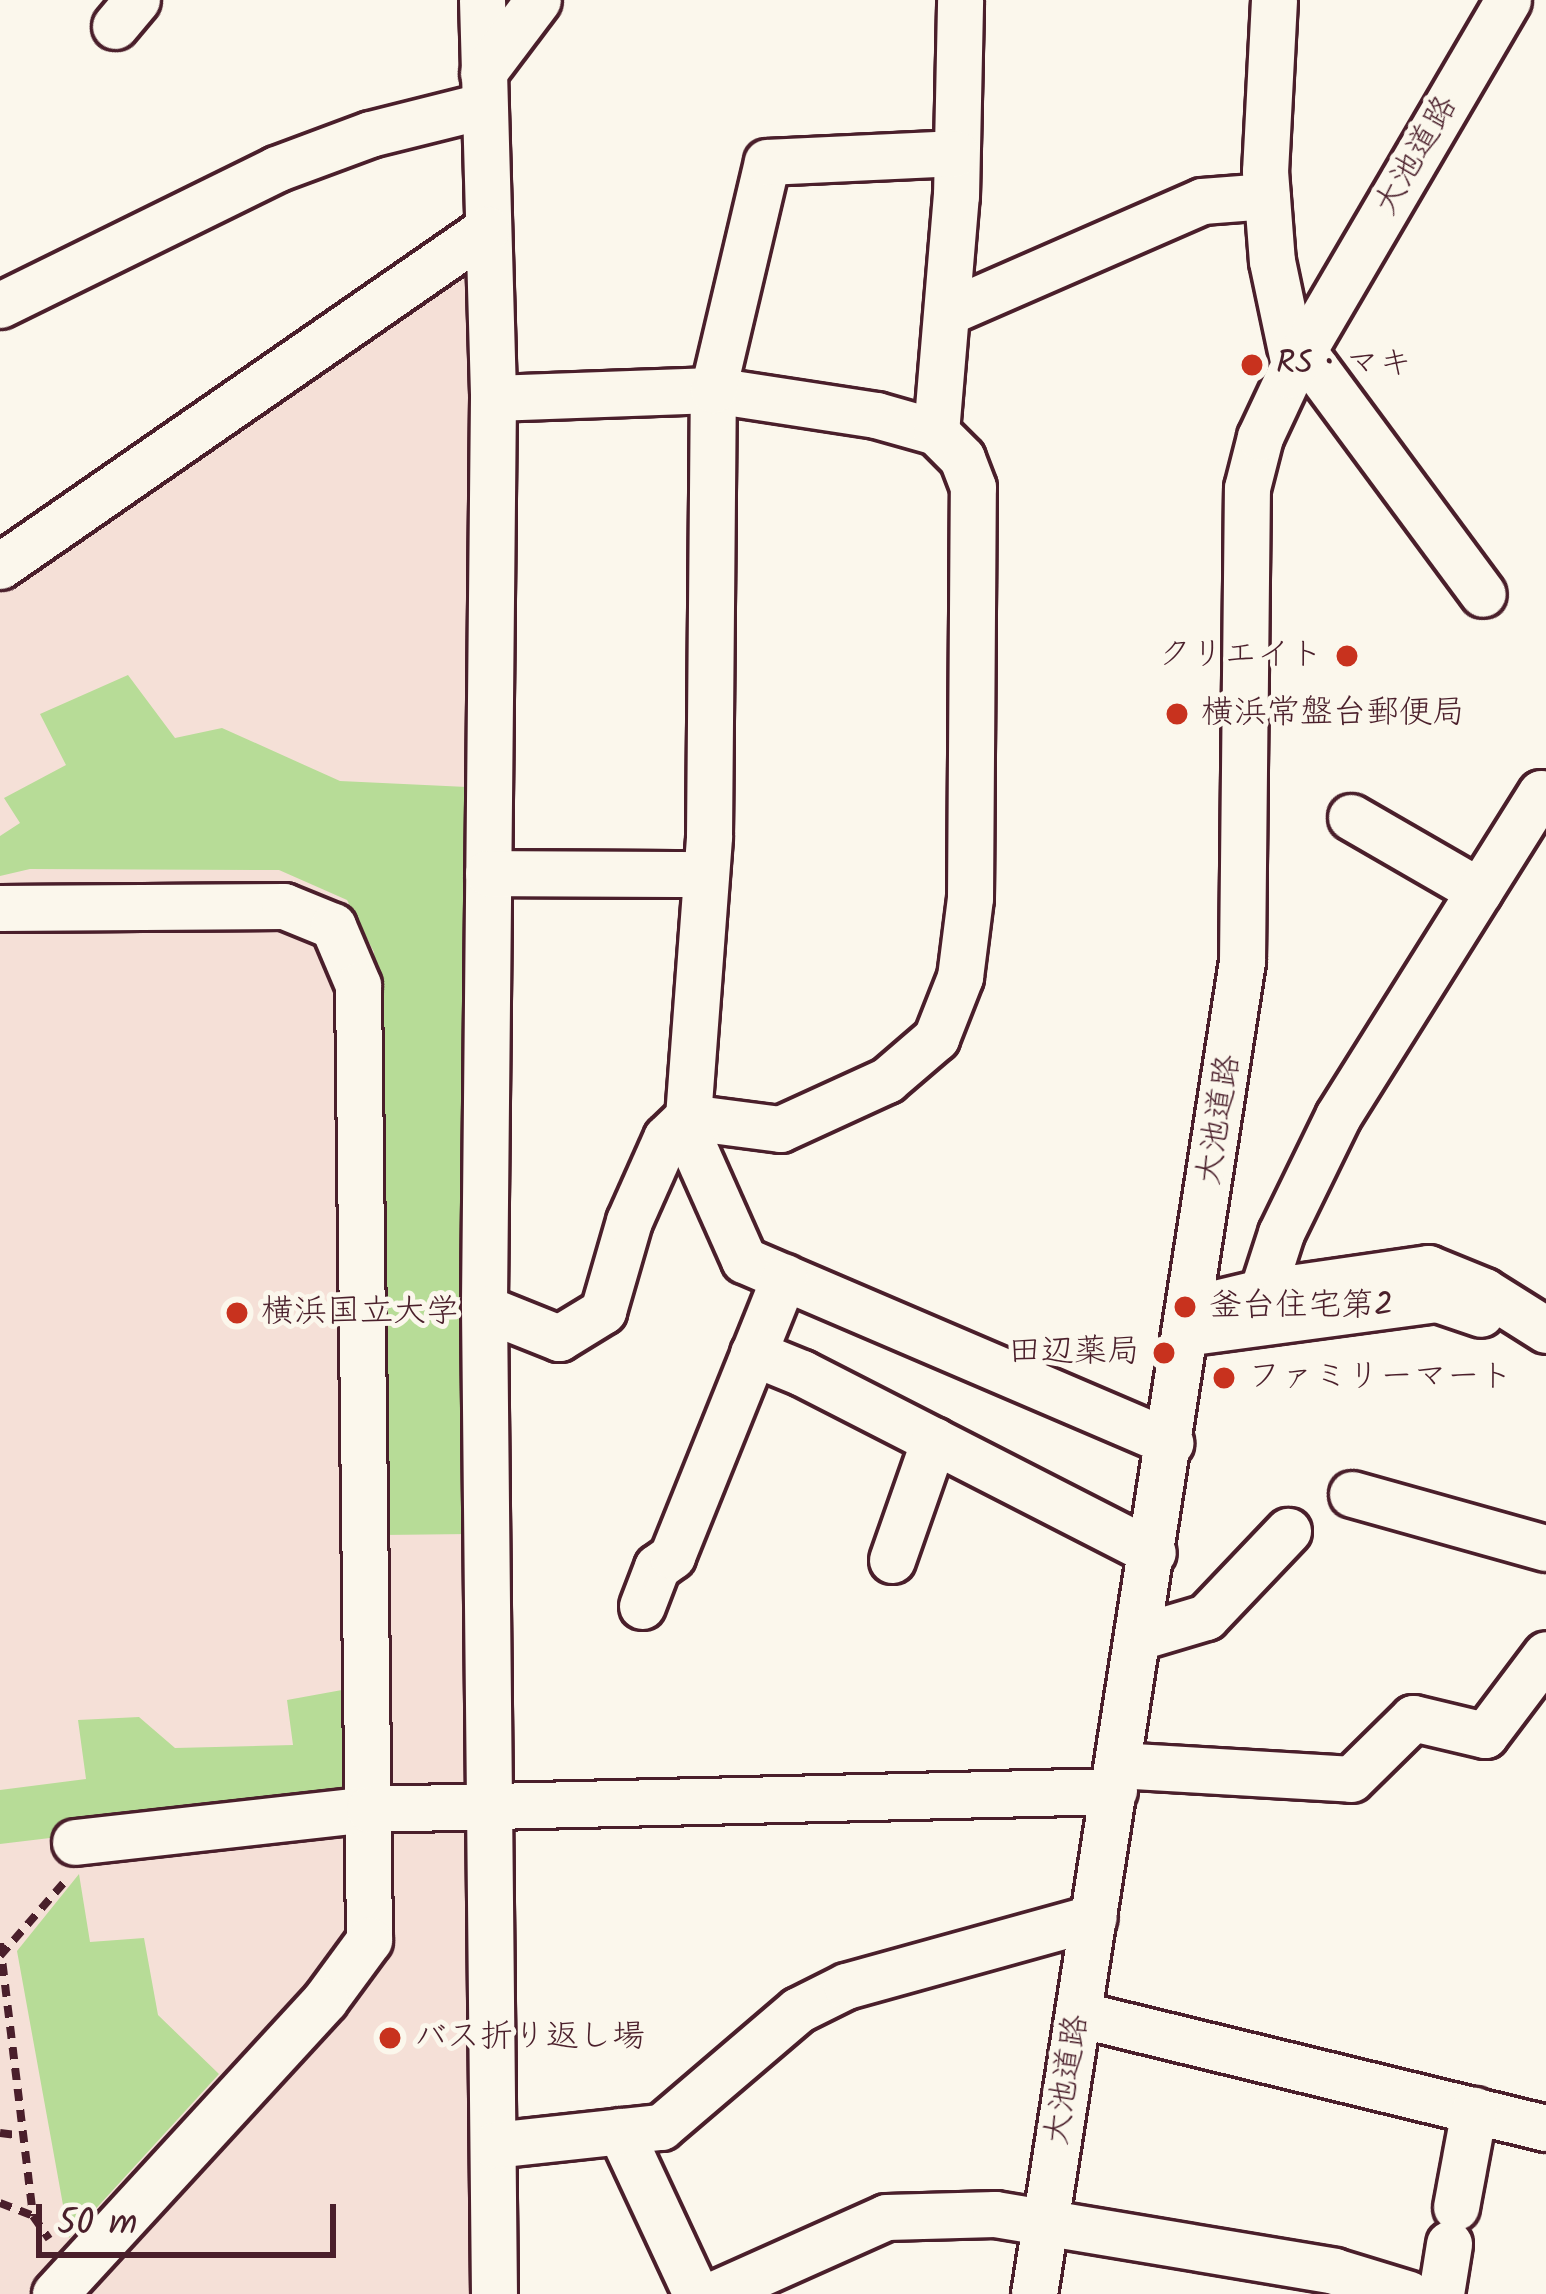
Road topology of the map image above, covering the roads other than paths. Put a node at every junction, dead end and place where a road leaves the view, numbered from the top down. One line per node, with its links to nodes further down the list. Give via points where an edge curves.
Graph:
1 (482, 0): 6 (street)
2 (538, 0): 6 (street)
3 (961, 0): 7 (street)
4 (1274, 0): 8 (street, via 1264,109)
5 (1508, 0): 12 (street, 大池道路)
6 (483, 89): 9 (street); 10 (street, via 276,169)
7 (956, 153): 11 (street); 13 (street, via 767,162)
8 (1267, 196): 11 (street, via 1202,201); 12 (street, via 1273,261)
9 (487, 229): 14 (street); 16 (street)
10 (0, 305)
11 (948, 312): 15 (street)
12 (1299, 358): 17 (street); 28 (street, 大池道路, via 1260,437 1247,488 1243,961)
13 (713, 390): 14 (street); 15 (street); 21 (street)
14 (493, 398): 20 (street)
15 (936, 432): 24 (street, via 962,458 974,487 970,898 960,977 936,1038 887,1080 780,1129)
16 (0, 566)
17 (1483, 593)
18 (1546, 798): 22 (street, via 1540,793)
19 (1351, 817): 22 (street)
20 (488, 873): 21 (street); 27 (street)
21 (706, 874): 24 (street)
22 (1479, 891): 26 (street, via 1338,1116)
23 (0, 908): 44 (street, via 284,905 333,926 358,985)
24 (685, 1120): 25 (street, via 744,1260); 27 (street, via 666,1138 629,1221 603,1311 559,1337)
25 (784, 1277): 31 (street); 33 (street)
26 (1262, 1292): 28 (street); 29 (street, via 1428,1268)
27 (484, 1308): 43 (street)
28 (1189, 1321): 30 (street, via 1437,1299); 33 (street, 大池道路)
29 (1546, 1330)
30 (1546, 1348)
31 (753, 1354): 32 (street); 39 (street, via 672,1556 657,1567)
32 (934, 1440): 37 (street); 38 (street)
33 (1171, 1443): 37 (street, 大池道路)
34 (1352, 1494): 36 (street)
35 (1288, 1531): 40 (street, via 1206,1617)
36 (1546, 1548)
37 (1153, 1552): 40 (street, 大池道路)
38 (892, 1560)
39 (642, 1606)
40 (1139, 1637): 42 (street, 大池道路)
41 (1546, 1654): 42 (street, via 1485,1736 1413,1718 1351,1779)
42 (1116, 1778): 43 (street); 46 (street, 大池道路)
43 (492, 1806): 44 (street); 51 (street)
44 (369, 1809): 45 (street); 53 (street, via 369,1940 325,2000)
45 (75, 1842)
46 (1094, 1917): 47 (street, 大池道路); 50 (street, via 846,1986 798,2010 662,2127)
47 (1078, 2014): 48 (street); 52 (street, 大池道路)
48 (1474, 2110): 49 (street); 59 (street)
49 (1546, 2128)
50 (620, 2131): 51 (street); 55 (street)
51 (494, 2145): 54 (street)
52 (1046, 2221): 56 (street, via 886,2217); 57 (street, 大池道路); 58 (street, via 1334,2271)
53 (64, 2285)
54 (494, 2294)
55 (696, 2294)
56 (713, 2294)
57 (1034, 2294)
58 (1409, 2294)
59 (1441, 2294)

